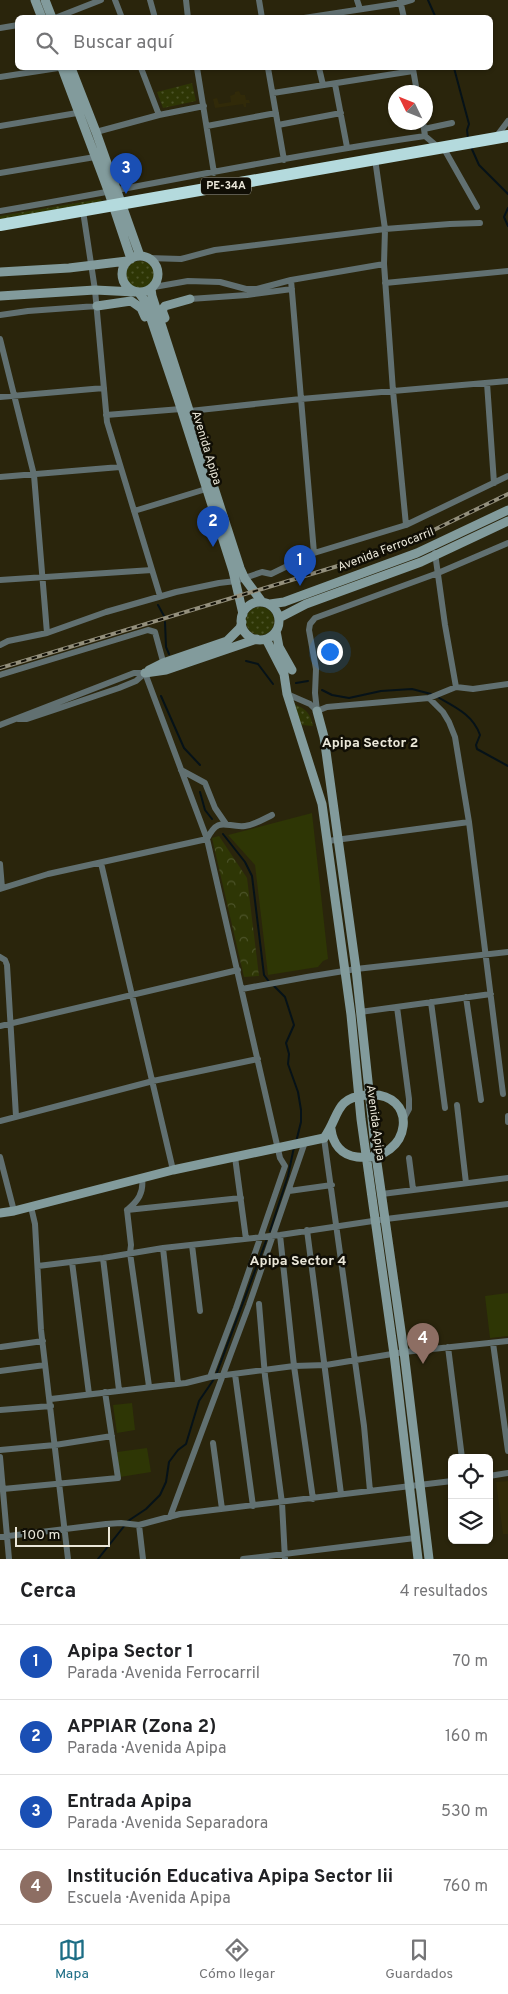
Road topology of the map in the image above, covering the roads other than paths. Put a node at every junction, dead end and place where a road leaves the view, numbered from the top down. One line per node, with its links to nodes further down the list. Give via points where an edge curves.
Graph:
1 (35, 0): 12 (street)
2 (45, 0): 13 (street)
3 (101, 0): 14 (street)
4 (115, 0): 15 (street)
5 (150, 0): 16 (street)
6 (186, 0): 17 (street)
7 (259, 0): 18 (street)
8 (357, 0): 11 (street)
9 (412, 0): 10 (street)
10 (401, 2): 11 (street); 20 (street)
11 (360, 9): 19 (street)
12 (41, 15)
13 (52, 15)
14 (62, 15)
15 (121, 15)
16 (154, 15)
17 (188, 15)
18 (262, 15)
19 (339, 15)
20 (403, 15)
21 (15, 26): 22 (street)
22 (0, 28)
23 (47, 70): 32 (street)
24 (61, 70): 38 (street)
25 (72, 70): 38 (street)
26 (142, 70): 41 (street)
27 (197, 70): 37 (street)
28 (268, 70): 36 (street)
29 (319, 70): 34 (street)
30 (408, 70): 33 (street)
31 (413, 70): 35 (street)
32 (0, 77)
33 (335, 84): 34 (street); 40 (street)
34 (323, 85): 36 (street)
35 (416, 85)
36 (273, 93): 39 (street)
37 (204, 106): 41 (street); 46 (street)
38 (84, 112): 45 (street); 50 (street); 54 (street)
39 (276, 113): 44 (street); 46 (street)
40 (340, 113): 44 (street); 52 (street)
41 (158, 115): 50 (street)
42 (508, 121): 51 (street)
43 (452, 123): 47 (street)
44 (278, 125): 56 (street)
45 (0, 126)
46 (207, 126): 58 (street)
47 (433, 127)
48 (420, 130): 52 (street)
49 (425, 130): 53 (street)
50 (96, 132): 59 (street)
51 (502, 137): 53 (highway, PE-34A)
52 (347, 147): 56 (street)
53 (445, 147): 55 (highway, PE-34A); 61 (street)
54 (95, 157): 57 (street); 59 (street)
55 (375, 159): 60 (highway, PE-34A); 66 (street)
56 (284, 160): 58 (street)
57 (0, 173)
58 (214, 173): 59 (street)
59 (113, 192): 60 (street); 62 (street)
60 (117, 205): 63 (highway, PE-34A); 67 (street)
61 (477, 207)
62 (0, 211)
63 (83, 211): 65 (highway, PE-34A); 69 (street)
64 (480, 223): 66 (street)
65 (0, 225)
66 (385, 229): 67 (street, via 215,250 181,259); 68 (street)
67 (137, 259): 69 (street); 74 (street, via 155,263 158,279); 77 (street, via 122,270 122,279 127,287)
68 (384, 264): 72 (street); 73 (street)
69 (92, 266): 71 (street); 76 (street)
70 (508, 271): 73 (street)
71 (0, 272)
72 (291, 280): 74 (street, via 256,289 194,281); 75 (street)
73 (385, 282): 86 (street)
74 (153, 288): 77 (street); 87 (street, Avenida Apipa, via 152,296)
75 (292, 289): 79 (street); 90 (street)
76 (95, 290): 77 (street); 78 (street); 80 (street)
77 (137, 292): 87 (street, Avenida Apipa, via 145,302)
78 (0, 296)
79 (190, 300): 87 (street, via 167,304 162,310 185,383)
80 (96, 306): 81 (street); 85 (street); 87 (street, via 131,301 141,308 164,372)
81 (0, 315)
82 (0, 339): 88 (street)
83 (508, 381): 84 (street)
84 (487, 383): 86 (street); 97 (street)
85 (104, 388): 88 (street); 92 (street)
86 (393, 391): 90 (street); 102 (street)
87 (180, 392): 91 (street, Avenida Apipa)
88 (16, 396): 89 (street); 94 (street)
89 (0, 397)
90 (301, 399): 91 (street); 105 (street)
91 (186, 410): 92 (street); 98 (street, Avenida Apipa); 110 (street, Avenida Apipa)
92 (106, 415): 93 (street)
93 (120, 467): 94 (street); 100 (street)
94 (34, 475): 96 (street); 108 (street)
95 (508, 476): 97 (street)
96 (0, 477)
97 (494, 482): 102 (street)
98 (206, 489): 100 (street); 110 (street, Avenida Apipa)
99 (508, 510): 104 (street, Avenida Ferrocarril)
100 (134, 511): 106 (street)
101 (508, 521): 104 (street, Avenida Ferrocarril)
102 (406, 524): 105 (street)
103 (508, 543): 107 (street)
104 (434, 551): 107 (street); 112 (street, Avenida Ferrocarril, via 284,602); 114 (street, Avenida Ferrocarril)
105 (314, 553): 110 (street, via 271,574 262,572)
106 (152, 570): 108 (street); 111 (street)
107 (438, 572): 124 (street); 127 (street, Avenida Apipa, via 315,618 309,630 316,669)
108 (42, 578): 109 (street); 116 (street)
109 (0, 580)
110 (240, 580): 111 (street); 112 (street, Avenida Apipa); 113 (street, Avenida Apipa)
111 (160, 596): 116 (street)
112 (266, 603): 113 (street, via 250,605); 114 (street, via 276,610)
113 (242, 618): 117 (street, via 246,633); 119 (street, via 240,628 227,641)
114 (279, 618): 115 (street)
115 (276, 631): 117 (street); 120 (street, Avenida Apipa)
116 (47, 633): 118 (street)
117 (262, 639): 119 (street); 120 (street, Avenida Apipa)
118 (0, 645)
119 (165, 667): 121 (street); 122 (street, via 155,632 148,630)
120 (288, 672): 125 (street, Avenida Apipa)
121 (145, 673): 128 (street, via 134,673); 129 (street)
122 (0, 675)
123 (508, 684): 124 (street, via 473,689)
124 (456, 687): 126 (street)
125 (287, 694): 127 (street, via 310,704); 135 (street, Avenida Apipa, via 322,804)
126 (429, 698): 127 (street, via 327,706); 131 (street, via 443,712 455,737)
127 (317, 711): 133 (street, Avenida Apipa, via 324,737)
128 (0, 725)
129 (181, 770): 132 (street, via 205,784); 134 (street)
130 (272, 815): 132 (street, via 247,826)
131 (469, 822): 133 (street); 140 (street)
132 (226, 824): 134 (street, via 215,827)
133 (338, 838): 135 (street); 143 (street, Avenida Apipa)
134 (207, 839): 136 (street); 142 (street)
135 (328, 841): 144 (street, Avenida Apipa)
136 (101, 862): 138 (street); 146 (street)
137 (0, 864): 138 (street)
138 (1, 888)
139 (508, 952): 140 (street)
140 (486, 954): 143 (street); 147 (street)
141 (0, 957): 152 (street, via 7,965)
142 (238, 970): 145 (street); 146 (street)
143 (356, 970): 144 (street); 151 (street, Avenida Apipa)
144 (345, 971): 145 (street); 158 (street, Avenida Apipa)
145 (242, 989): 154 (street)
146 (132, 994): 152 (street); 155 (street)
147 (491, 994): 148 (street); 157 (street)
148 (466, 997): 149 (street); 159 (street)
149 (431, 1002): 150 (street); 161 (street)
150 (397, 1007): 151 (street); 164 (street, via 409,1099 409,1109)
151 (360, 1012): 156 (street, Avenida Apipa)
152 (12, 1024): 153 (street); 162 (street)
153 (0, 1026)
154 (258, 1058): 155 (street); 170 (street)
155 (153, 1082): 162 (street); 175 (street)
156 (369, 1094): 158 (street); 164 (street, via 382,1095 392,1101); 173 (street, Avenida Apipa)
157 (504, 1094)
158 (358, 1096): 167 (street, via 348,1098 340,1107); 173 (street, Avenida Apipa)
159 (481, 1100)
160 (457, 1105): 178 (street)
161 (445, 1108)
162 (16, 1116): 165 (street)
163 (508, 1116): 166 (street)
164 (404, 1118): 173 (street, via 398,1141 388,1152)
165 (0, 1121)
166 (508, 1122)
167 (331, 1129): 168 (street); 173 (street, via 340,1150 350,1156)
168 (324, 1138): 169 (street); 179 (street)
169 (305, 1142): 170 (street); 181 (street)
170 (278, 1148): 172 (street); 193 (street, via 285,1166)
171 (0, 1157): 187 (street)
172 (235, 1157): 175 (street); 183 (street)
173 (372, 1157): 182 (street, Avenida Apipa); 189 (street, Avenida Apipa)
174 (409, 1158): 180 (street)
175 (173, 1170): 176 (street)
176 (142, 1178): 185 (street); 186 (street, via 138,1199)
177 (508, 1178): 178 (street)
178 (466, 1182): 180 (street)
179 (332, 1185): 181 (street); 190 (street)
180 (413, 1189): 182 (street)
181 (289, 1191): 192 (street)
182 (382, 1194): 189 (street, Avenida Apipa)
183 (240, 1198): 186 (street); 194 (street)
184 (508, 1204): 189 (street)
185 (31, 1207): 187 (street); 200 (street)
186 (127, 1210): 197 (street, via 132,1245)
187 (14, 1211): 188 (street)
188 (0, 1213)
189 (381, 1220): 190 (street); 208 (street, Avenida Apipa); 209 (street, Avenida Apipa)
190 (337, 1227): 191 (street); 210 (street)
191 (307, 1230): 192 (street); 212 (street)
192 (276, 1235): 193 (street); 213 (street); 217 (street)
193 (260, 1237): 194 (street); 218 (street)
194 (246, 1239): 195 (street)
195 (192, 1245): 196 (street); 202 (street)
196 (162, 1248): 197 (street); 219 (street)
197 (130, 1253): 198 (street); 220 (street)
198 (102, 1258): 199 (street); 221 (street)
199 (72, 1262): 200 (street); 223 (street)
200 (38, 1266): 203 (street)
201 (259, 1304): 214 (street)
202 (200, 1311)
203 (43, 1341): 206 (street); 211 (street)
204 (508, 1341): 205 (street)
205 (493, 1343): 207 (street); 230 (street)
206 (1, 1347)
207 (448, 1347): 208 (street); 231 (street)
208 (404, 1352): 209 (street); 237 (street, Avenida Apipa)
209 (394, 1354): 210 (street); 238 (street, Avenida Apipa)
210 (355, 1361): 212 (street); 240 (street)
211 (45, 1365): 215 (street); 224 (street)
212 (326, 1365): 213 (street); 241 (street)
213 (294, 1366): 214 (street); 242 (street)
214 (265, 1370): 216 (street); 243 (street)
215 (0, 1371)
216 (235, 1374): 217 (street); 244 (street)
217 (224, 1376): 218 (street); 246 (street)
218 (210, 1377): 219 (street)
219 (178, 1383): 220 (street)
220 (149, 1386): 221 (street)
221 (119, 1390): 222 (street)
222 (106, 1392): 223 (street); 226 (street)
223 (89, 1394): 224 (street)
224 (51, 1402): 225 (street); 228 (street)
225 (0, 1410)
226 (112, 1436): 228 (street); 236 (street, via 118,1478)
227 (214, 1443): 245 (street)
228 (55, 1445): 229 (street); 236 (street)
229 (0, 1450)
230 (508, 1451)
231 (461, 1454)
232 (0, 1457): 239 (street)
233 (508, 1473): 234 (street)
234 (493, 1475)
235 (448, 1481): 237 (street)
236 (60, 1484): 239 (street); 248 (street)
237 (420, 1484): 238 (street); 258 (street, Avenida Apipa)
238 (409, 1486): 240 (street); 250 (street, Avenida Apipa)
239 (3, 1489): 249 (street)
240 (370, 1491): 241 (street)
241 (341, 1494): 242 (street)
242 (312, 1498): 243 (street)
243 (282, 1503): 244 (street); 251 (street)
244 (253, 1506): 245 (street)
245 (222, 1509): 246 (street)
246 (170, 1518): 247 (street)
247 (139, 1525): 248 (street, via 121,1523); 255 (street)
248 (64, 1529): 249 (street); 254 (street)
249 (3, 1536): 253 (street)
250 (415, 1538): 251 (street); 257 (street, Avenida Apipa)
251 (285, 1557): 252 (street)
252 (271, 1558): 256 (street)
253 (10, 1559)
254 (68, 1559)
255 (143, 1559)
256 (243, 1559)
257 (418, 1559)
258 (429, 1559)

